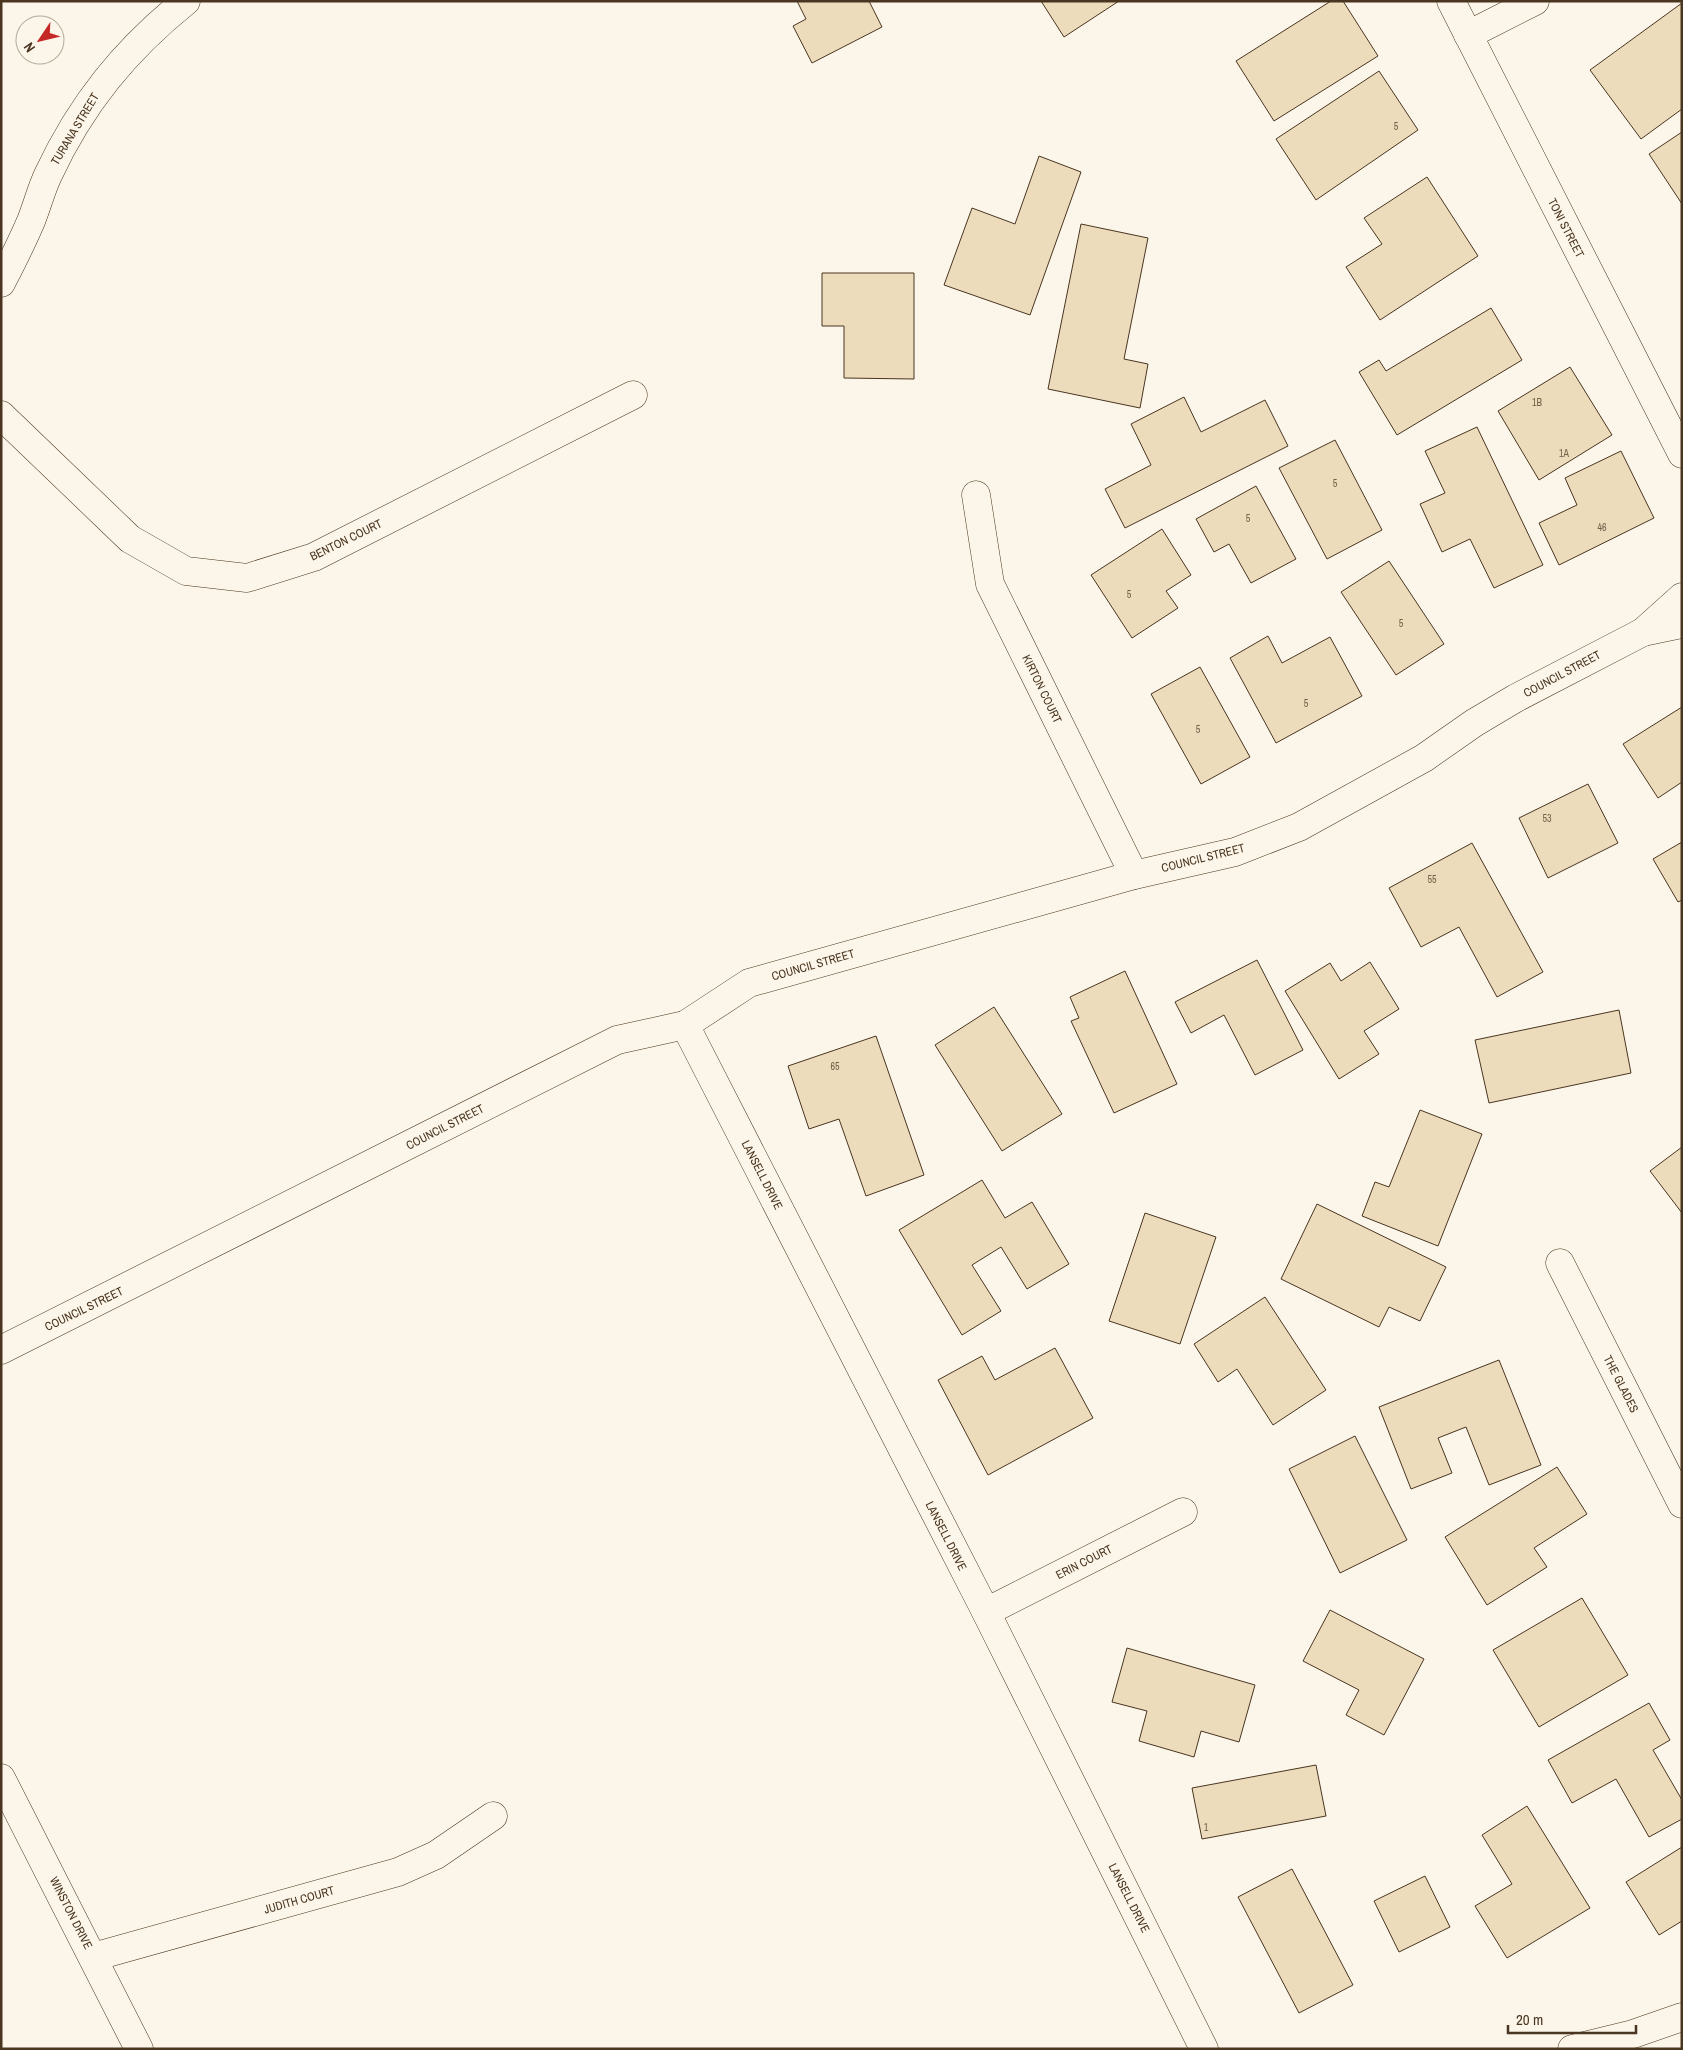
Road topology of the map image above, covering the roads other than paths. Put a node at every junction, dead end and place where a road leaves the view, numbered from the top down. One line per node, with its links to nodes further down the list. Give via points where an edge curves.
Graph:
1 (186, 1): 5 (street, TURANA STREET, via 129,52 87,105 46,178 17,254)
2 (1451, 1): 4 (street, TONI STREET)
3 (1535, 1): 4 (street)
4 (1468, 35): 8 (street, TONI STREET)
5 (1, 283)
6 (633, 395): 7 (street, BENTON COURT, via 314,557 247,578 186,571 130,539)
7 (1, 415)
8 (1682, 454)
9 (976, 495): 13 (street, KIRTON COURT, via 990,584)
10 (1682, 597): 12 (street, COUNCIL STREET)
11 (1682, 624): 12 (street, COUNCIL STREET)
12 (1643, 632): 13 (street, COUNCIL STREET, via 1516,698 1424,758 1299,827 1235,852)
13 (1134, 875): 14 (street, COUNCIL STREET, via 749,983)
14 (685, 1025): 16 (street, COUNCIL STREET, via 617,1040); 19 (street, LANSELL DRIVE)
15 (1560, 1263): 17 (street, THE GLADES)
16 (1, 1350)
17 (1682, 1504)
18 (1183, 1512): 19 (street, ERIN COURT)
19 (986, 1612): 25 (street, LANSELL DRIVE)
20 (1, 1778): 22 (street, WINSTON DRIVE)
21 (493, 1816): 22 (street, JUDITH COURT, via 436,1854 398,1872)
22 (93, 1957): 24 (street, WINSTON DRIVE)
23 (1682, 2017): 26 (street, via 1633,2034)
24 (139, 2049)
25 (1204, 2049)
26 (1572, 2049)

